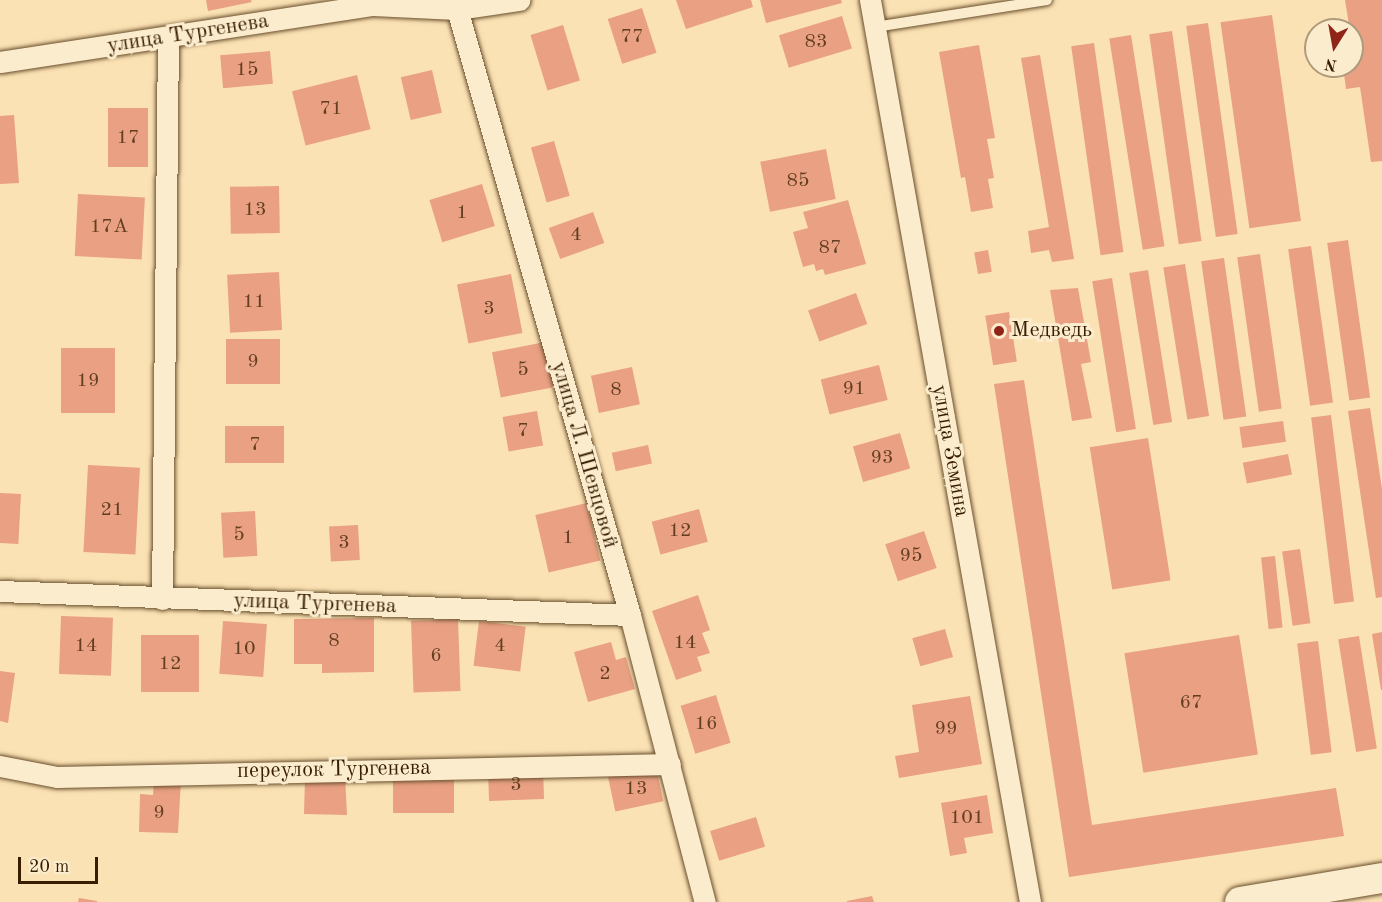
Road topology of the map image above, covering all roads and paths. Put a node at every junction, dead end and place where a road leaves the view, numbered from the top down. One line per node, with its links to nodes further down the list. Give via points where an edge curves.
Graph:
1 (519, 0): 5 (street, улица Тургенева)
2 (870, 0): 6 (street, улица Земина)
3 (1047, 0): 6 (lane)
4 (373, 3): 5 (street, улица Тургенева); 7 (street, улица Тургенева)
5 (457, 9): 11 (street, улица Л. Шевцовой)
6 (875, 27): 16 (street, улица Земина)
7 (168, 38): 8 (street, улица Тургенева); 10 (street)
8 (0, 62)
9 (0, 591): 10 (street, улица Тургенева)
10 (162, 599): 11 (street, улица Тургенева)
11 (630, 615): 12 (street, улица Л. Шевцовой)
12 (669, 764): 13 (street, переулок Тургенева, via 57,777); 15 (street, улица Л. Шевцовой)
13 (0, 766)
14 (1382, 878): 17 (main road)
15 (705, 902)
16 (1030, 902)
17 (1240, 902)

